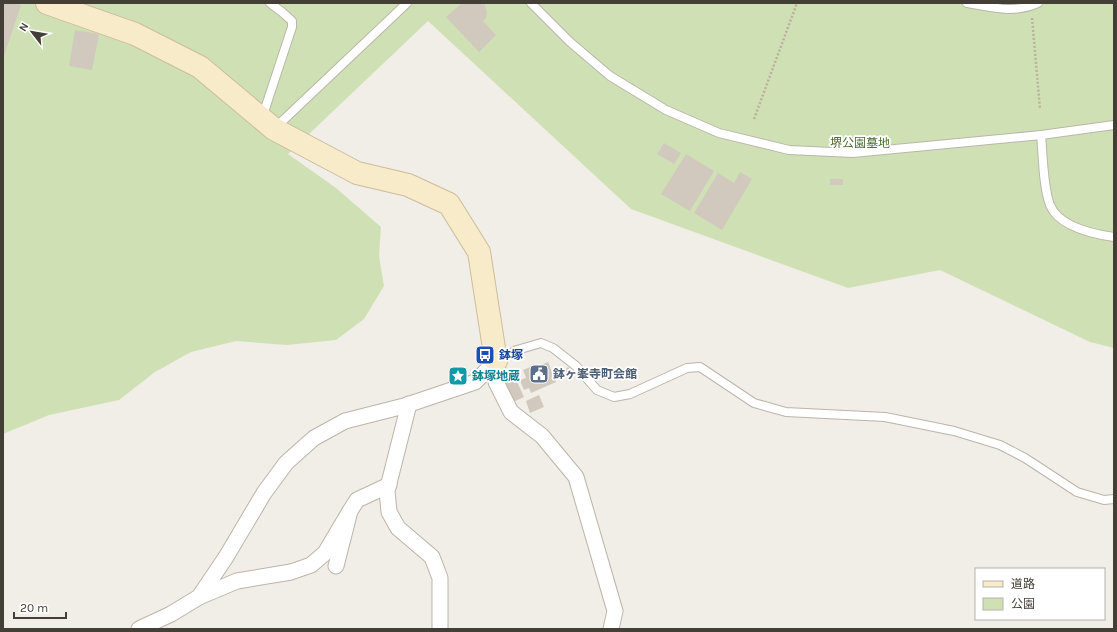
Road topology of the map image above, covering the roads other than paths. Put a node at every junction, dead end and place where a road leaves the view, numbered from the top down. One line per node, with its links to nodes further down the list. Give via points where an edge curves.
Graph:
1 (47, 3): 7 (street, via 88,13 200,67)
2 (270, 3): 7 (lane, via 292,21 292,27)
3 (407, 3): 7 (lane)
4 (531, 3): 9 (lane, via 570,42 610,76 666,110 719,133 789,150 853,153)
5 (967, 3): 6 (lane, via 1015,10)
6 (1034, 5)
7 (268, 124): 11 (street, via 357,173 408,185 449,204 479,252)
8 (1114, 124): 9 (lane)
9 (1041, 135): 10 (lane, via 1050,206 1073,227)
10 (1114, 237)
11 (496, 361): 12 (street, via 475,382); 14 (lane, via 517,350 541,344 553,348 576,366 597,390 614,397 630,394 687,368 700,367 754,403 786,412 885,417 954,431 1000,445 1077,492 1104,500); 20 (street, via 496,382 511,412 542,436 576,477 615,611)
12 (409, 404): 13 (street); 17 (street, via 345,421 314,438 286,463 264,493)
13 (389, 485): 15 (street, via 356,500); 19 (street, via 389,512 398,528 432,557 438,571)
14 (1114, 499)
15 (350, 511): 16 (street); 17 (street, via 325,553 311,565 291,572 237,581)
16 (336, 566)
17 (199, 597): 18 (street)
18 (139, 629)
19 (440, 629)
20 (611, 629)

